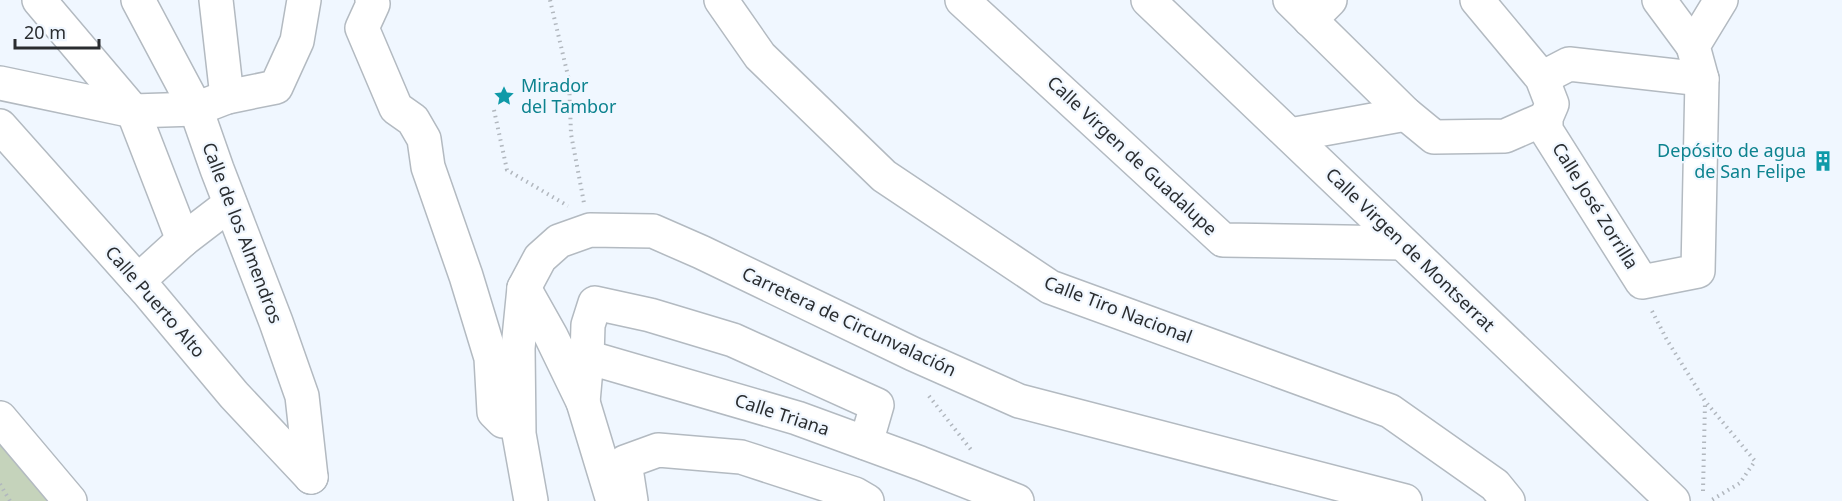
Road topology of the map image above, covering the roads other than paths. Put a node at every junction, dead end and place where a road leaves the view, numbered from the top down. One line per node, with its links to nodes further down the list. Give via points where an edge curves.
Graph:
1 (39, 0): 19 (street)
2 (138, 0): 18 (street, Calle de los Almendros)
3 (216, 0): 17 (street)
4 (304, 0): 17 (street, via 297,41 276,87)
5 (372, 0): 32 (street, via 362,28 396,108 413,120 424,139 428,167 491,357 494,412)
6 (721, 0): 42 (street, Calle Tiro Nacional, via 760,56 884,177 1050,287 1390,411 1496,485)
7 (962, 0): 26 (street, Calle Virgen de Guadalupe, via 1223,240)
8 (1148, 0): 23 (street, Calle Virgen de Montserrat)
9 (1477, 0): 14 (street, Calle José Zorrilla)
10 (1659, 0): 13 (street)
11 (1721, 0): 13 (street)
12 (1310, 7): 20 (street)
13 (1693, 46): 15 (street, Calle José Zorrilla)
14 (1542, 78): 15 (street, via 1569,64); 21 (street, Calle José Zorrilla, via 1552,104)
15 (1702, 79): 21 (street, Calle José Zorrilla, via 1698,271 1642,282 1546,130)
16 (0, 83): 19 (street)
17 (227, 97): 18 (street)
18 (196, 109): 19 (street); 24 (street, Calle de los Almendros)
19 (133, 111): 25 (street)
20 (1406, 114): 21 (street, via 1434,137 1505,136); 23 (street)
21 (1546, 118)
22 (0, 126): 27 (street, Calle Puerto Alto)
23 (1290, 135): 26 (street, Calle Virgen de Montserrat)
24 (230, 204): 25 (street); 34 (street, Calle de los Almendros, via 302,396)
25 (183, 240): 27 (street)
26 (1402, 243): 43 (street, Calle Virgen de Montserrat)
27 (138, 281): 34 (street, Calle Puerto Alto, via 234,395)
28 (524, 288): 30 (street); 36 (street, Carretera de Circunvalación, via 518,348 519,434); 41 (street, Carretera de Circunvalación, via 540,258 581,219 653,231 1019,401)
29 (587, 357): 30 (street); 33 (street, Calle Triana, via 786,415); 33 (street, via 588,325 595,303 733,340 877,405)
30 (583, 402): 37 (street)
31 (0, 418): 35 (street)
32 (503, 420)
33 (866, 443): 40 (street, Calle Triana)
34 (312, 477)
35 (70, 501)
36 (531, 501)
37 (613, 501)
38 (631, 501): 39 (street, via 626,462 658,450 741,457)
39 (867, 501)
40 (1017, 501)
41 (1405, 501)
42 (1508, 501)
43 (1672, 501)

